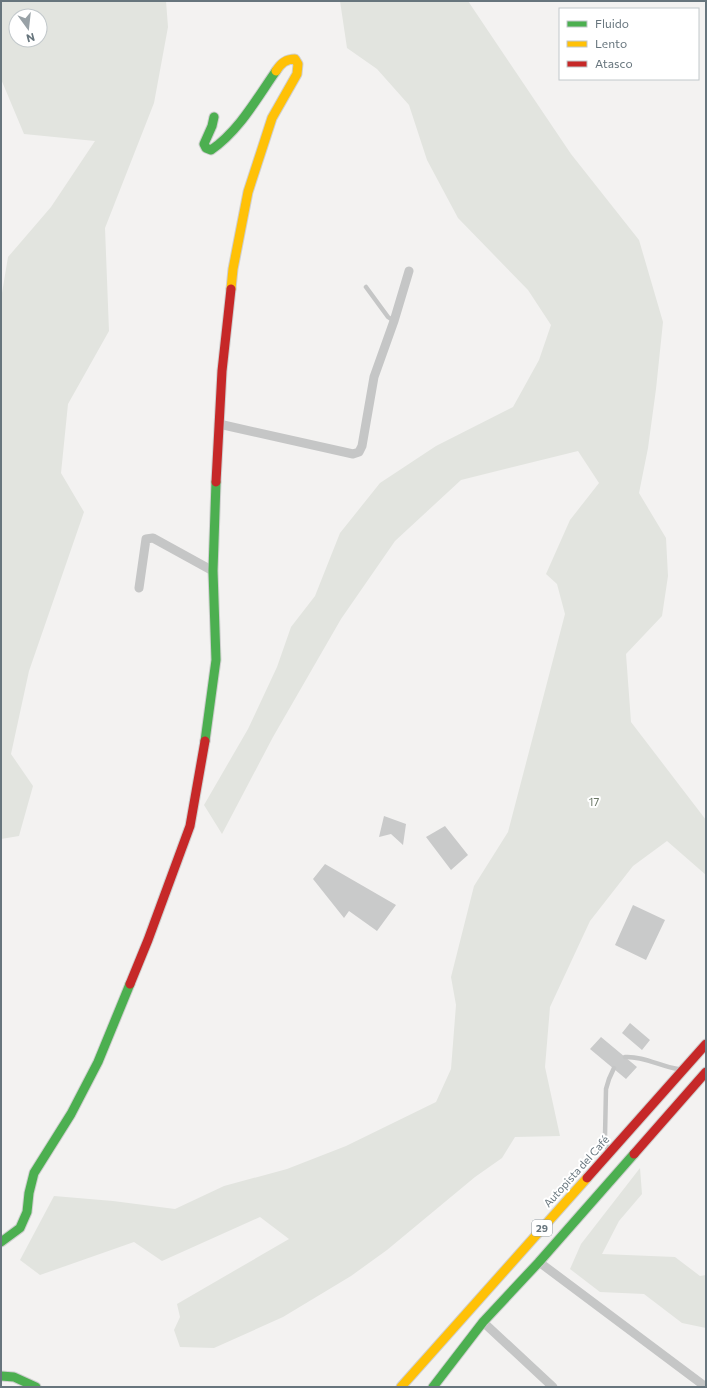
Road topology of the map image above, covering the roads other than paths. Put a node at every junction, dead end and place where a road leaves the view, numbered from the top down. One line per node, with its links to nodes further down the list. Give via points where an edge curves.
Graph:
1 (214, 117): 5 (main road, via 204,144 211,150 232,129 282,63 288,59 295,59 298,64 297,74 272,118 248,192 233,269)
2 (410, 271): 4 (street)
3 (366, 287): 4 (lane)
4 (394, 320): 5 (street, via 374,377 359,452 353,454)
5 (219, 424): 6 (main road)
6 (213, 571): 7 (street, via 153,538 146,539); 14 (main road, via 216,660 190,826 148,940 98,1062 71,1114 34,1173 27,1212 20,1228)
7 (139, 588)
8 (706, 1044): 11 (main road, Autopista del Café / 29)
9 (625, 1057): 11 (lane, via 634,1056)
10 (614, 1068): 13 (lane, via 606,1089 605,1136)
11 (683, 1070): 13 (main road, Autopista del Café / 29)
12 (706, 1072): 15 (main road, 29)
13 (608, 1154): 18 (main road, Autopista del Café / 29)
14 (1, 1242)
15 (539, 1262): 16 (main road, 29); 22 (street)
16 (483, 1322): 20 (main road, 29); 21 (street)
17 (1, 1376): 19 (main road)
18 (401, 1386)
19 (36, 1387)
20 (432, 1387)
21 (553, 1387)
22 (706, 1387)

